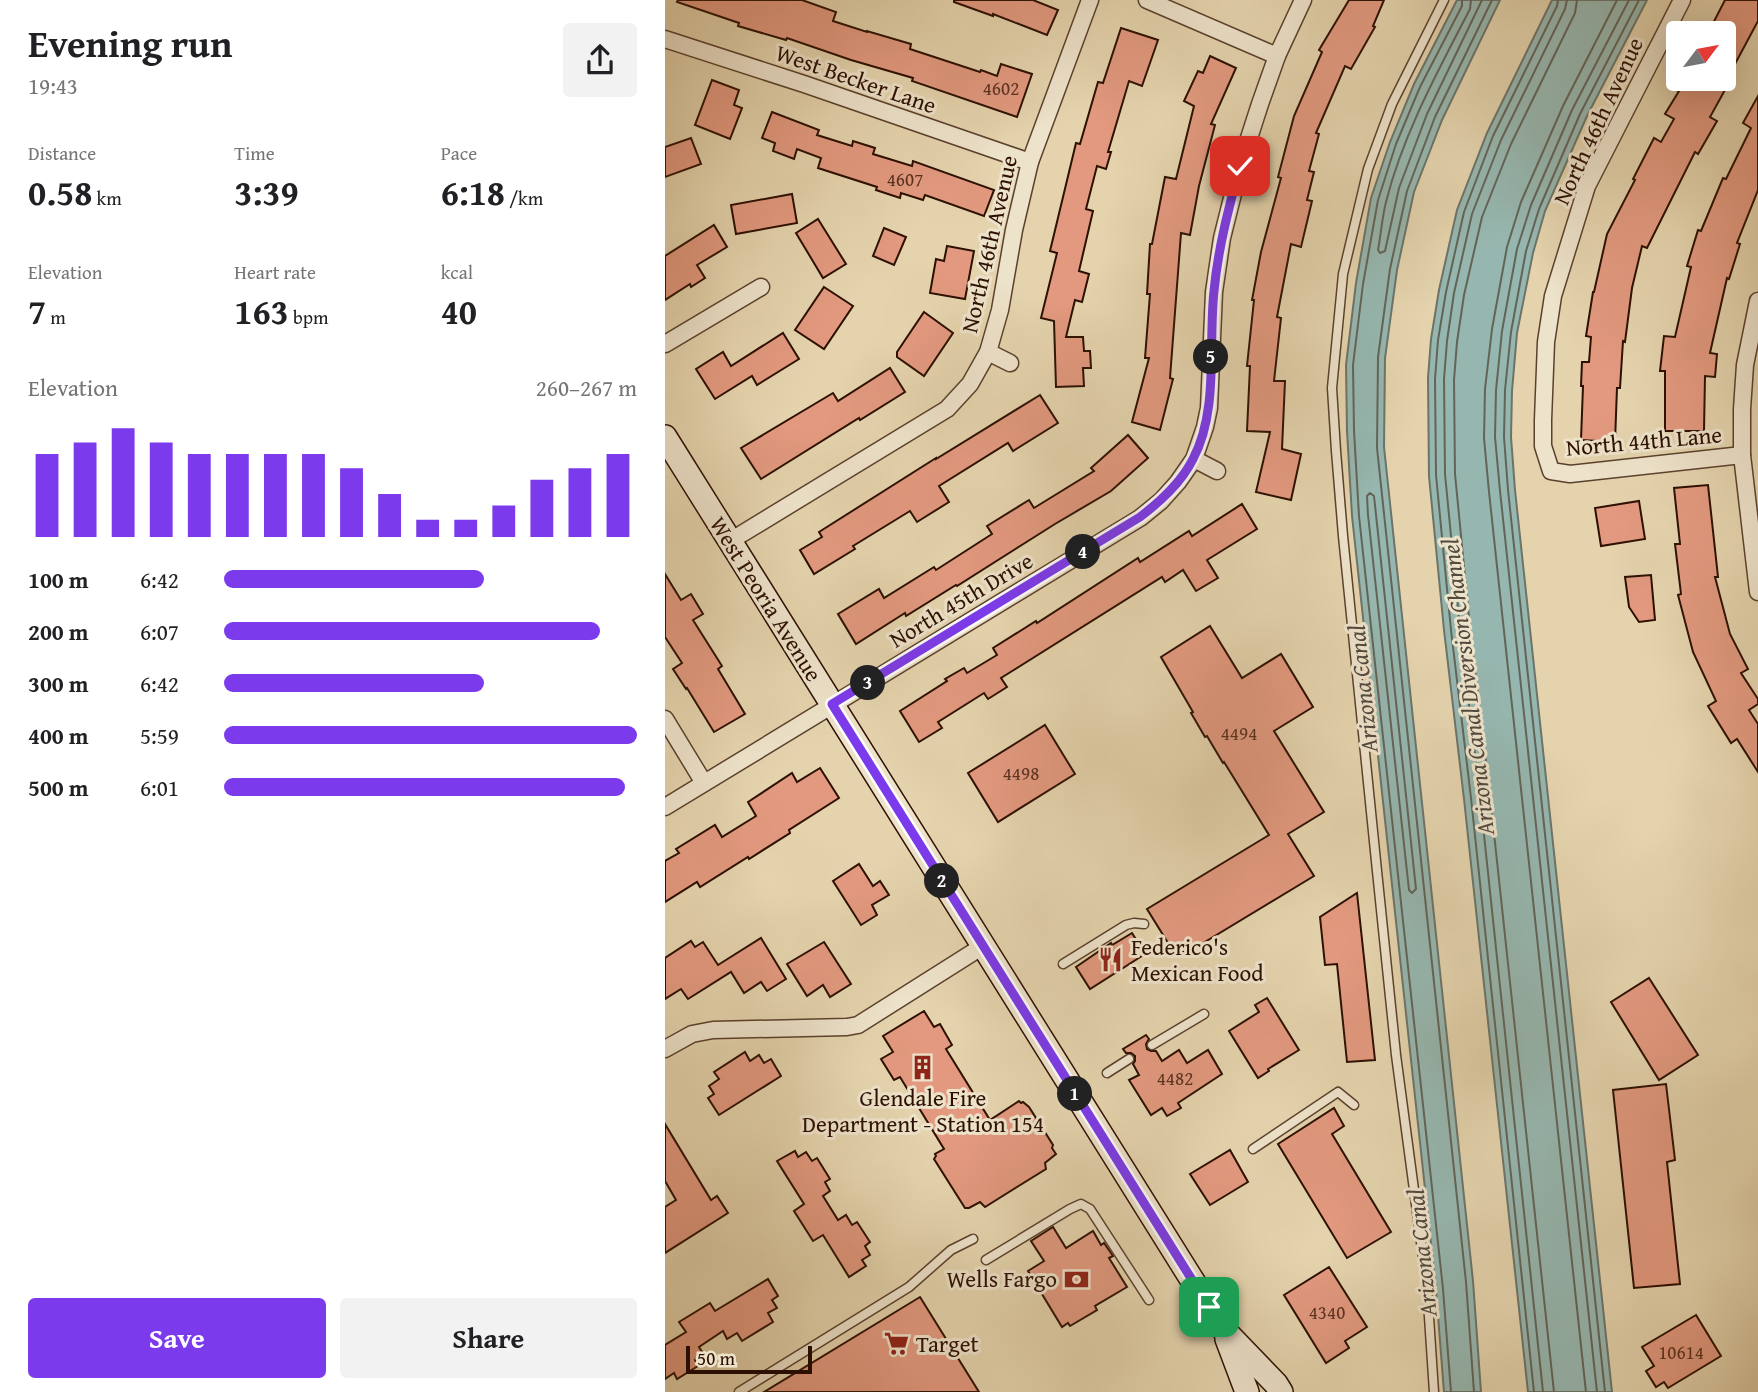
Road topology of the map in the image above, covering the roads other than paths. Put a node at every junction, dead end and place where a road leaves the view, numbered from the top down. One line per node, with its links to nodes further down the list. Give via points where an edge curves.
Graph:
1 (1090, 0): 8 (street, North 46th Avenue)
2 (1147, 0): 7 (street)
3 (1303, 0): 7 (street, North 45th Drive)
4 (1444, 0): 43 (lane, via 1392,104 1368,169 1343,274 1332,388 1375,858 1427,1287)
5 (1682, 0): 19 (street, North 46th Avenue, via 1587,186 1553,296 1542,420 1543,446)
6 (666, 42): 8 (street, West Becker Lane)
7 (1277, 56): 17 (street, North 45th Drive, via 1221,238 1213,292 1209,408)
8 (1030, 162): 13 (street, North 46th Avenue)
9 (761, 287): 12 (street)
10 (1758, 301): 11 (street)
11 (1754, 342): 16 (street, via 1745,365)
12 (665, 344)
13 (988, 352): 14 (street); 20 (street, North 46th Avenue, via 970,384 947,409)
14 (1010, 363)
15 (665, 438): 20 (main road, West Peoria Avenue)
16 (1742, 455): 19 (street, North 44th Lane, via 1570,474); 21 (street)
17 (1194, 459): 18 (street); 22 (street, North 45th Drive, via 1161,501 1140,517)
18 (1217, 471)
19 (1551, 471)
20 (730, 541): 22 (main road, West Peoria Avenue)
21 (1758, 592)
22 (832, 704): 24 (street, North 45th Drive); 27 (main road, West Peoria Avenue)
23 (665, 719): 24 (street)
24 (704, 783): 25 (street, North 45th Drive)
25 (665, 807)
26 (1144, 924): 28 (lane, via 1126,925)
27 (983, 946): 31 (street, via 858,1025 713,1030 692,1034); 39 (main road, West Peoria Avenue)
28 (1063, 964)
29 (1204, 1014): 30 (lane)
30 (1153, 1045)
31 (665, 1049)
32 (1129, 1059): 33 (lane)
33 (1107, 1073)
34 (1354, 1105): 35 (lane, via 1338,1092)
35 (1253, 1149)
36 (973, 1239): 40 (lane, via 951,1250 909,1287)
37 (985, 1260): 38 (lane, via 1081,1204 1090,1209)
38 (1149, 1300)
39 (1224, 1330): 41 (main road, West Peoria Avenue); 42 (main road, West Peoria Avenue)
40 (739, 1392)
41 (1247, 1392)
42 (1281, 1392)
43 (1434, 1392)

